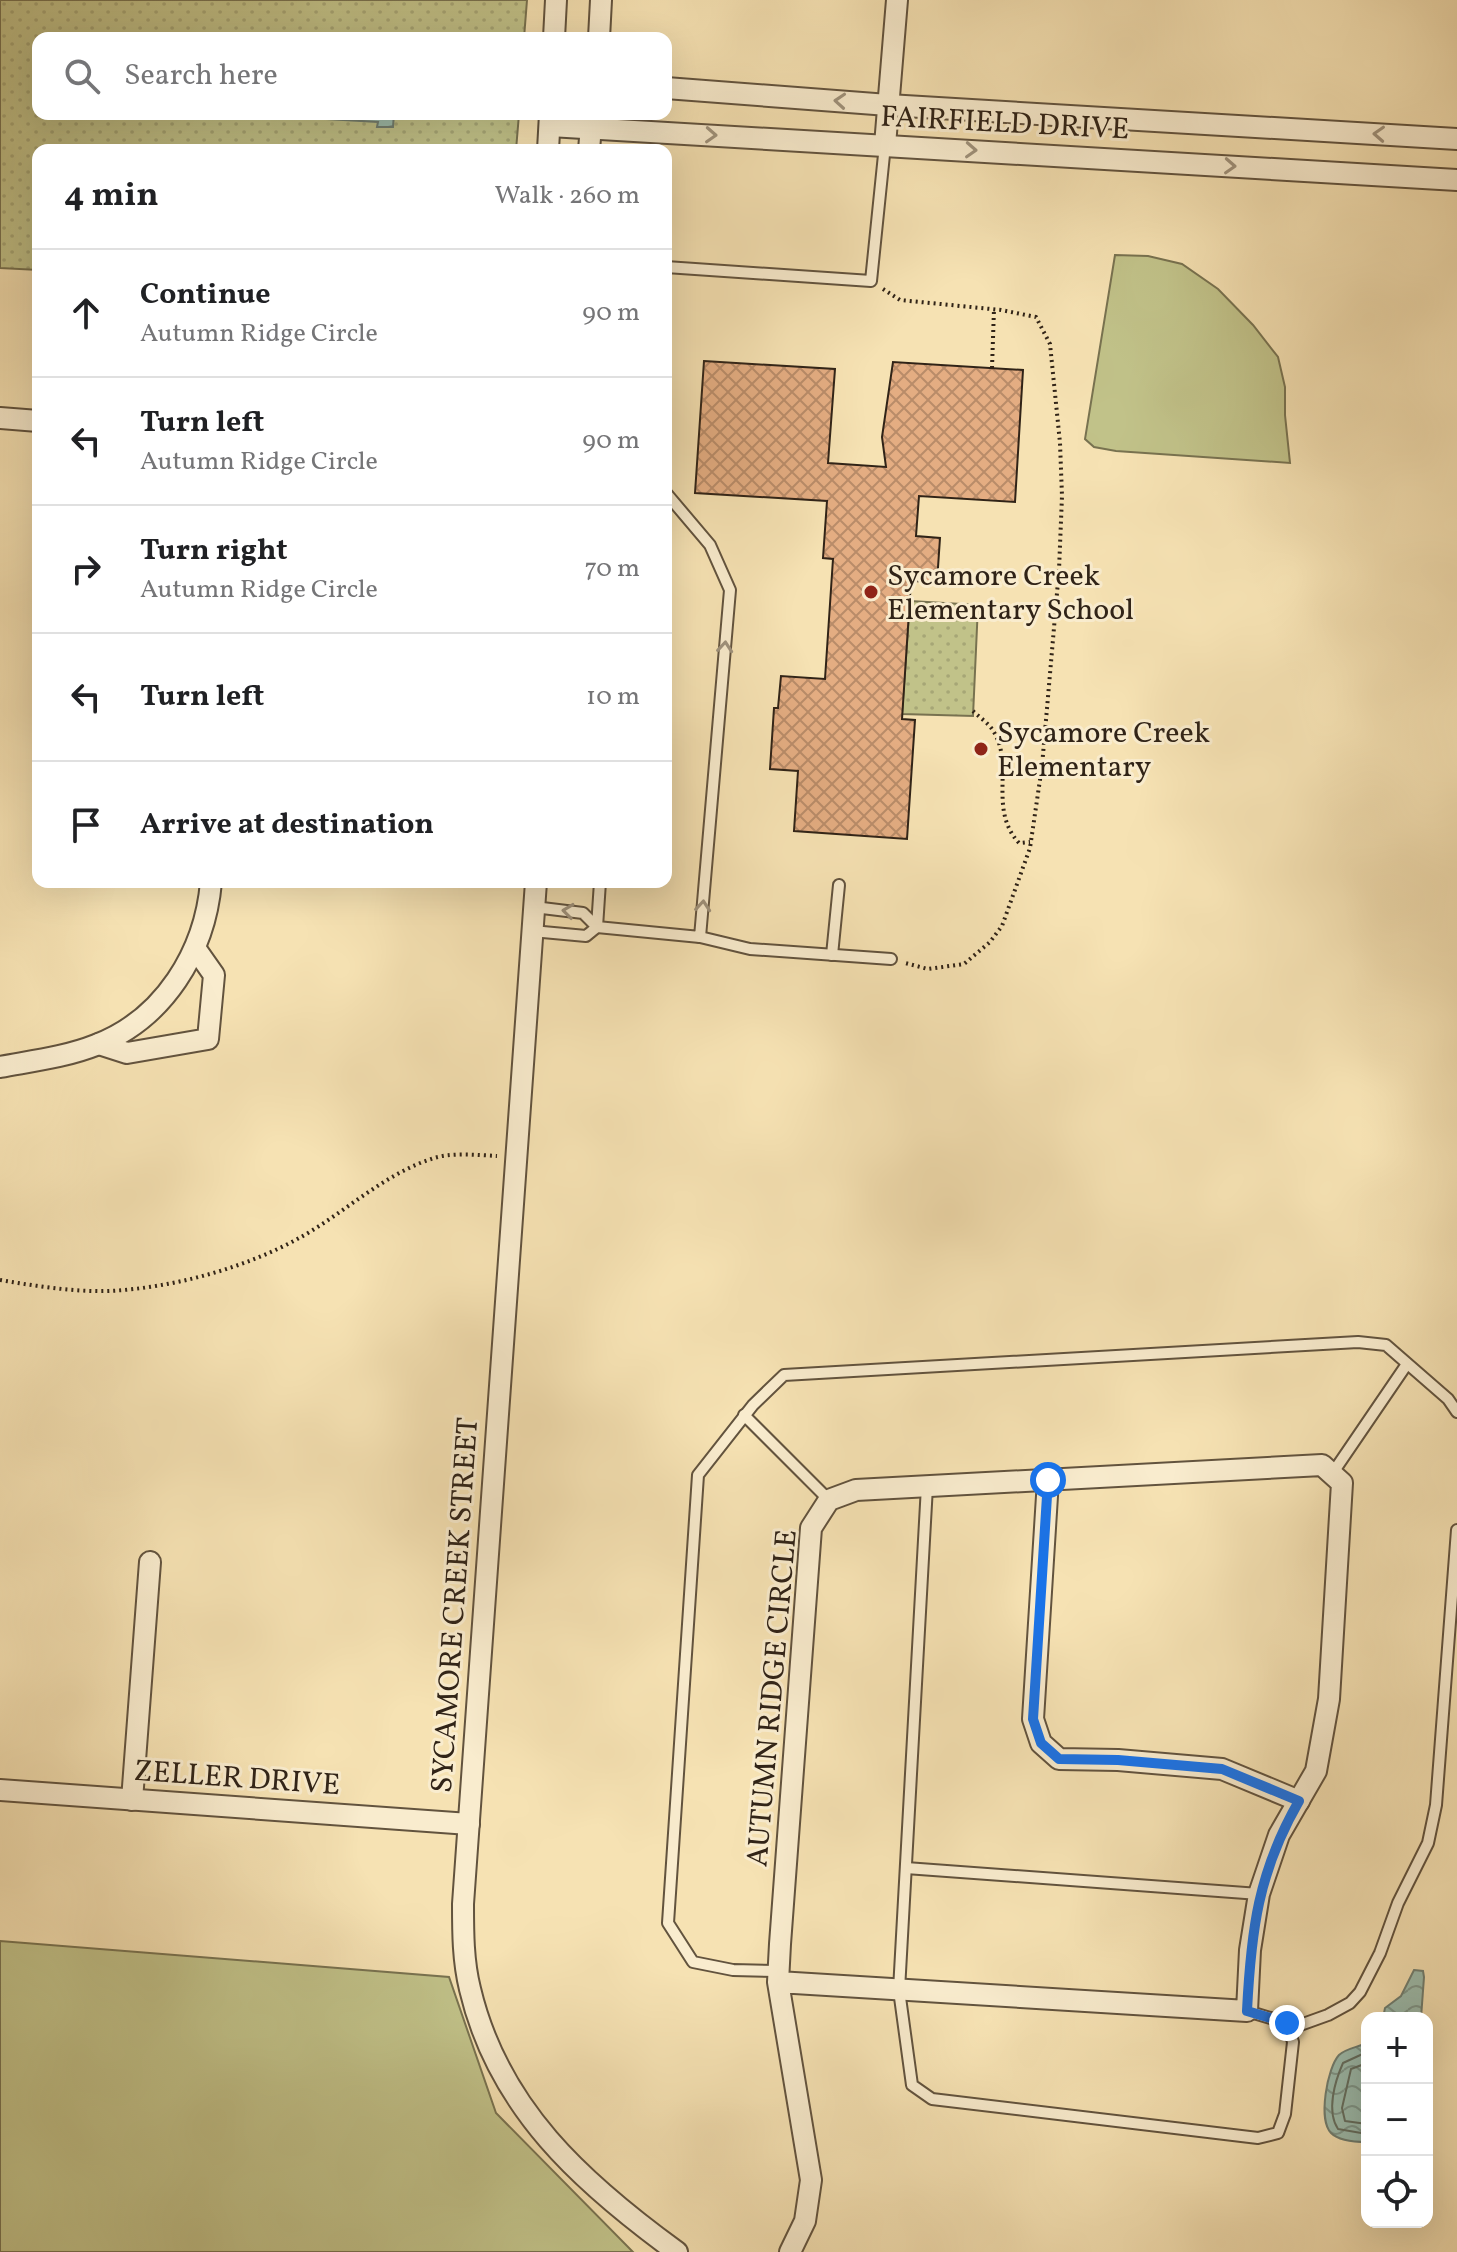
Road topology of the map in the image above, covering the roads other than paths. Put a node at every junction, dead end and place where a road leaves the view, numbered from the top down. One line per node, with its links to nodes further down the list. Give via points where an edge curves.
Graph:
1 (556, 0): 4 (street)
2 (601, 0): 5 (street)
3 (897, 0): 7 (street)
4 (554, 32)
5 (599, 32)
6 (672, 88): 7 (street, FAIRFIELD DRIVE, one-way to 6)
7 (888, 105): 10 (street, FAIRFIELD DRIVE, one-way to 7); 13 (street)
8 (550, 120): 9 (street, FAIRFIELD DRIVE); 11 (street)
9 (591, 121): 12 (street); 13 (street, FAIRFIELD DRIVE, one-way to 13)
10 (1457, 139)
11 (548, 144)
12 (589, 144)
13 (885, 145): 14 (street, FAIRFIELD DRIVE, one-way to 14); 15 (lane, via 871,281)
14 (1457, 180)
15 (672, 267)
16 (0, 418): 17 (street)
17 (32, 421)
18 (672, 500): 26 (lane, one-way to 18, via 730,590 710,545)
19 (839, 885): 28 (lane)
20 (210, 888): 27 (street)
21 (536, 888): 23 (street, SYCAMORE CREEK STREET)
22 (600, 888): 24 (lane)
23 (534, 907): 24 (lane, one-way to 23, via 583,913); 25 (street, SYCAMORE CREEK STREET)
24 (597, 927): 25 (lane, via 586,936); 26 (lane)
25 (532, 931): 44 (street, SYCAMORE CREEK STREET)
26 (700, 937): 28 (lane, via 750,949)
27 (195, 948): 30 (street, via 150,1012); 30 (street, via 214,975 208,1039 127,1053)
28 (832, 955): 29 (lane)
29 (891, 959)
30 (99, 1044): 31 (street)
31 (0, 1067)
32 (1407, 1364): 33 (lane); 34 (lane, via 1386,1345 1358,1342 784,1375); 35 (lane)
33 (1457, 1412)
34 (744, 1415): 38 (lane); 47 (lane, via 698,1475 668,1923 693,1962)
35 (1332, 1474): 36 (street, AUTUMN RIDGE CIRCLE, via 1322,1465); 43 (street, via 1342,1483 1342,1501 1329,1699 1316,1771)
36 (1048, 1480): 37 (street, AUTUMN RIDGE CIRCLE); 43 (street, via 1033,1719 1041,1743 1059,1759 1222,1769)
37 (927, 1486): 38 (street, AUTUMN RIDGE CIRCLE, via 856,1490); 45 (lane)
38 (829, 1500): 47 (street, AUTUMN RIDGE CIRCLE, via 811,1528)
39 (1457, 1530): 50 (lane, via 1436,1805 1428,1843 1360,1992 1350,2003)
40 (150, 1562): 42 (street)
41 (0, 1790): 42 (street, ZELLER DRIVE)
42 (132, 1800): 44 (street, ZELLER DRIVE)
43 (1299, 1801): 46 (street, via 1279,1835)
44 (469, 1824): 51 (street, SYCAMORE CREEK STREET, via 464,1945 469,1987 496,2065 542,2134 625,2214)
45 (906, 1868): 46 (lane); 48 (lane)
46 (1259, 1894): 49 (street)
47 (778, 1977): 48 (street); 52 (street, AUTUMN RIDGE CIRCLE, via 811,2180 805,2221)
48 (899, 1990): 49 (street); 50 (lane, via 912,2085 932,2099 1258,2138 1278,2133 1285,2114 1293,2042)
49 (1247, 2011): 50 (lane, via 1287,2023)
50 (1289, 2029)
51 (677, 2252)
52 (790, 2252)

